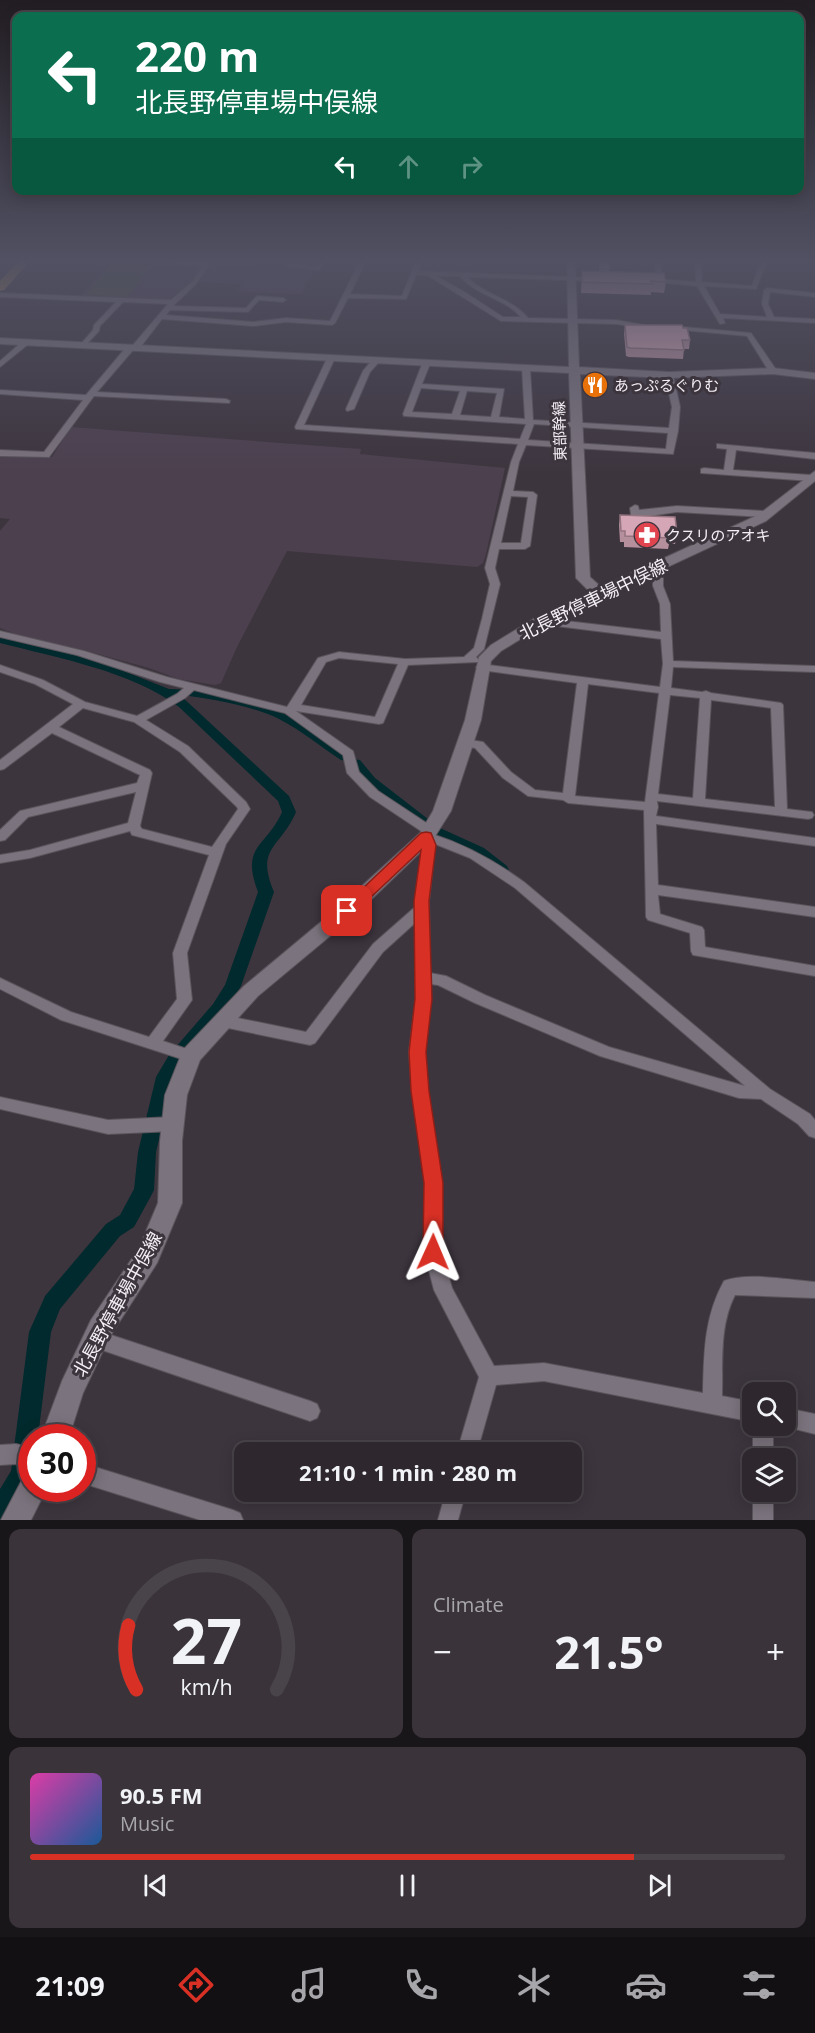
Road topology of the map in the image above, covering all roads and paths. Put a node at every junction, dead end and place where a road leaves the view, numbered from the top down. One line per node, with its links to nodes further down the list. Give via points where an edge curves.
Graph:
1 (95, 332): 7 (street)
2 (148, 332): 8 (street)
3 (572, 332): 14 (main road, 東部幹線)
4 (738, 332): 15 (street, via 749,334)
5 (0, 341): 6 (main road)
6 (27, 342): 7 (main road); 12 (street)
7 (84, 345): 8 (main road)
8 (134, 347): 9 (main road); 21 (street)
9 (331, 358): 10 (main road); 29 (street, via 299,427)
10 (376, 361): 11 (main road); 23 (street, via 367,371)
11 (426, 364): 13 (main road); 18 (street)
12 (0, 365)
13 (526, 369): 14 (main road); 26 (street, via 526,411)
14 (574, 370): 16 (main road); 27 (main road, 東部幹線)
15 (772, 370): 16 (main road); 17 (main road)
16 (669, 375): 28 (street, via 676,407)
17 (815, 376)
18 (419, 386): 19 (street); 24 (street, via 407,414)
19 (464, 389): 24 (street); 25 (street, via 501,391)
20 (0, 392): 21 (street)
21 (90, 396): 22 (street); 33 (street, via 46,455)
22 (226, 400)
23 (350, 409)
24 (455, 417): 25 (street)
25 (494, 420): 26 (street)
26 (530, 423): 27 (street); 29 (street)
27 (576, 425): 28 (street); 30 (main road, 東部幹線)
28 (674, 430): 30 (street, via 670,452)
29 (522, 443): 30 (street); 38 (street)
30 (576, 446): 43 (main road, 東部幹線, via 584,578)
31 (720, 446): 32 (street)
32 (732, 447): 34 (street); 36 (street)
33 (0, 453)
34 (815, 456)
35 (704, 471): 36 (street)
36 (728, 473): 37 (street)
37 (813, 477): 40 (main road, 北長野停車場中俣線)
38 (508, 493): 41 (street); 41 (street, via 533,495 525,546)
39 (635, 508): 40 (street, via 634,513 677,509)
40 (766, 514): 42 (main road, 北長野停車場中俣線)
41 (495, 546): 48 (street, via 490,568 495,584)
42 (658, 567): 43 (main road, 北長野停車場中俣線); 46 (street)
43 (599, 592): 44 (main road, 北長野停車場中俣線)
44 (540, 621): 46 (street); 48 (main road, 北長野停車場中俣線)
45 (0, 634): 54 (street, via 80,653 164,681)
46 (666, 636): 49 (street)
47 (404, 662): 48 (street); 57 (street, via 339,655 322,660); 57 (street, via 379,721)
48 (478, 662): 52 (street); 60 (main road, 北長野停車場中俣線, via 472,720)
49 (668, 663): 51 (street); 53 (street)
50 (0, 668): 56 (street, via 39,682)
51 (815, 669)
52 (583, 679): 53 (street); 63 (street)
53 (665, 689): 55 (street); 65 (street)
54 (182, 693): 57 (street); 58 (street)
55 (706, 694): 64 (street); 66 (street, via 777,705)
56 (81, 704): 58 (street); 59 (street)
57 (291, 709): 69 (street, via 349,754 353,772 374,794)
58 (138, 720): 72 (street, via 184,749 242,805 244,809)
59 (51, 728): 61 (street); 62 (street, via 146,772)
60 (464, 743): 63 (street, via 479,745 507,775 532,793); 69 (main road, 北長野停車場中俣線, via 442,811)
61 (0, 766)
62 (143, 786): 68 (street); 70 (street, via 24,814)
63 (568, 797): 65 (street)
64 (699, 803): 65 (street); 66 (street)
65 (652, 808): 71 (street); 74 (street)
66 (781, 812): 67 (street)
67 (808, 815)
68 (134, 826): 72 (street, via 137,832); 73 (street)
69 (427, 834): 75 (street); 80 (main road, 北長野停車場中俣線, via 347,911 251,991); 83 (street, via 480,856)
70 (0, 837)
71 (815, 842)
72 (216, 852): 81 (street, via 180,954 185,1000)
73 (0, 859)
74 (651, 889): 76 (street); 77 (street, via 653,917 697,930 698,951)
75 (422, 909): 78 (street); 80 (street, via 378,948 310,1039)
76 (815, 912)
77 (815, 971)
78 (423, 977): 83 (street, via 441,980 605,1052 739,1092); 89 (street, via 417,1052 434,1183 433,1252 443,1290)
79 (0, 983): 81 (street, via 66,1016)
80 (223, 1021): 82 (main road, 北長野停車場中俣線)
81 (152, 1044): 82 (street)
82 (183, 1054): 85 (main road, 北長野停車場中俣線)
83 (764, 1093): 86 (street, via 804,1119)
84 (0, 1103): 85 (street, via 108,1127)
85 (168, 1124): 88 (main road, 北長野停車場中俣線, via 170,1203 148,1255)
86 (815, 1131)
87 (815, 1290): 90 (street, via 730,1287 716,1327)
88 (96, 1339): 92 (street); 94 (main road, 北長野停車場中俣線)
89 (489, 1376): 90 (street, via 544,1372); 96 (street)
90 (712, 1403): 91 (street)
91 (742, 1410)
92 (310, 1411)
93 (796, 1420): 95 (street)
94 (59, 1424)
95 (815, 1424)
96 (470, 1442)
97 (96, 1477): 102 (street)
98 (25, 1502): 101 (main road)
99 (453, 1502): 103 (street)
100 (763, 1502): 104 (street)
101 (15, 1520)
102 (233, 1520)
103 (448, 1520)
104 (763, 1520)

